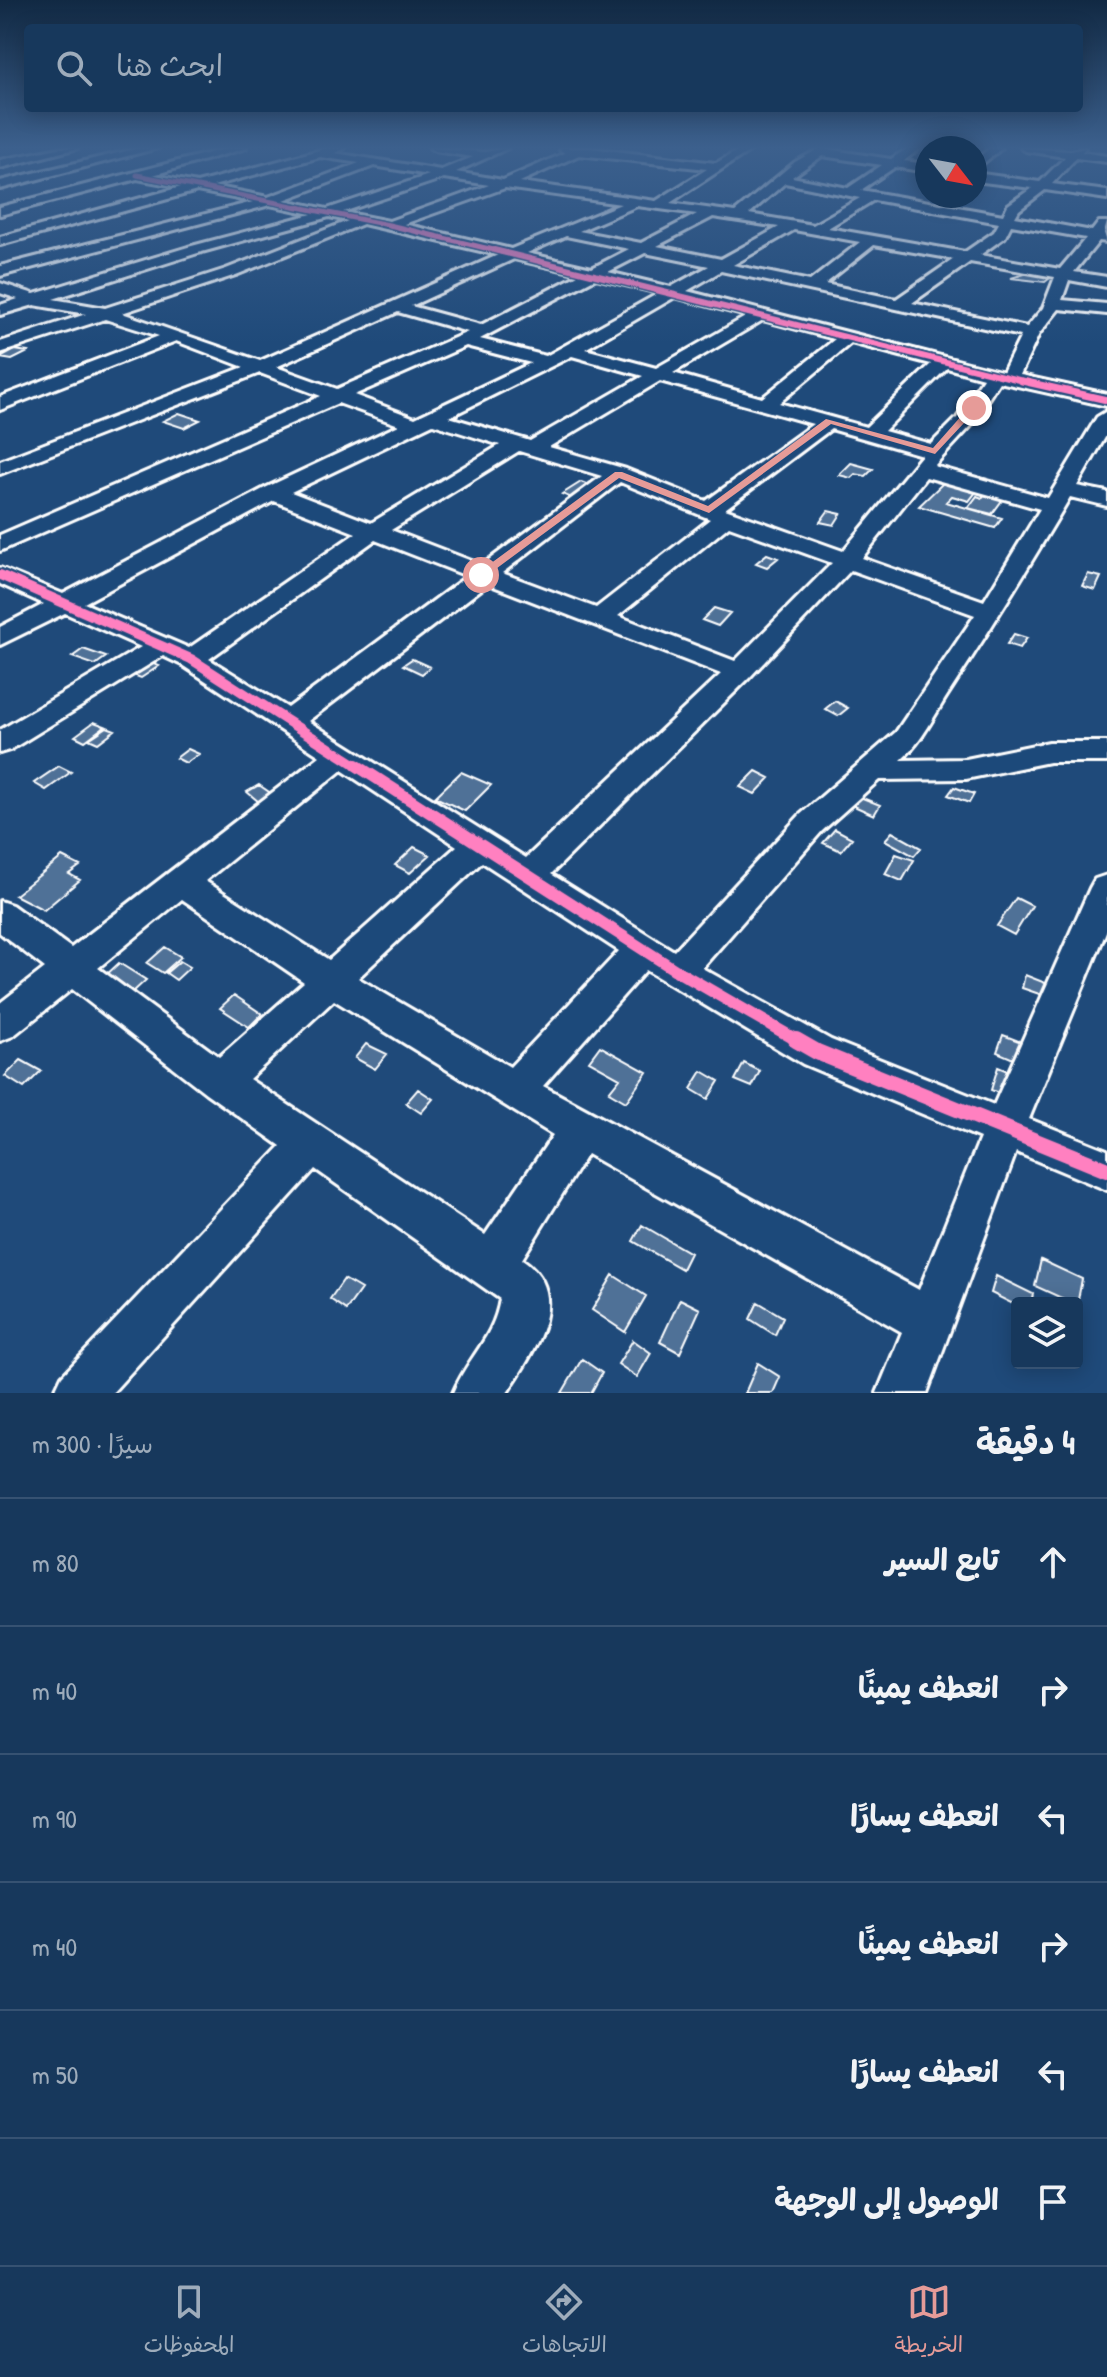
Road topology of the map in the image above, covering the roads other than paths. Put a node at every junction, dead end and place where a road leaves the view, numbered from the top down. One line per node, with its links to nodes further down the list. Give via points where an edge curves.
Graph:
1 (25, 213): 19 (street)
2 (103, 213): 19 (street)
3 (222, 213): 28 (street)
4 (240, 213): 29 (street)
5 (328, 213): 17 (street); 29 (street)
6 (423, 213): 20 (street)
7 (610, 213): 24 (street)
8 (710, 213): 30 (street)
9 (719, 213): 16 (street)
10 (741, 213): 16 (street)
11 (844, 213): 22 (street)
12 (875, 213): 15 (street)
13 (942, 213): 23 (street)
14 (1010, 213): 23 (street)
15 (881, 214)
16 (738, 216): 21 (street)
17 (362, 219): 20 (street); 35 (street)
18 (1107, 221): 25 (street)
19 (66, 223): 27 (street); 28 (street)
20 (389, 225): 31 (street)
21 (793, 225): 22 (street); 33 (street)
22 (816, 229): 26 (street)
23 (997, 229): 25 (street); 32 (street)
24 (564, 232): 30 (street); 31 (street)
25 (1101, 237): 37 (street)
26 (871, 240): 32 (street); 39 (street)
27 (0, 241)
28 (110, 241): 34 (street)
29 (227, 242): 35 (street, via 219,258); 42 (street)
30 (646, 249): 33 (street); 36 (street)
31 (512, 254): 36 (street); 46 (street)
32 (969, 257): 37 (street); 44 (street)
33 (721, 265): 39 (street); 41 (street)
34 (0, 271)
35 (231, 272): 49 (street)
36 (596, 273): 41 (street); 51 (street)
37 (1063, 275): 38 (street); 45 (street)
38 (1107, 282)
39 (813, 286): 43 (street)
40 (0, 288): 42 (street)
41 (674, 292): 50 (street); 58 (street)
42 (35, 300): 48 (street); 49 (street)
43 (881, 300): 44 (street); 52 (street)
44 (900, 304): 53 (street)
45 (1053, 304): 47 (street); 53 (street)
46 (396, 307): 51 (street); 61 (street)
47 (1107, 309)
48 (0, 310)
49 (101, 312): 54 (street); 57 (street)
50 (762, 314): 52 (street); 62 (street)
51 (483, 331): 56 (street)
52 (826, 331): 55 (street)
53 (1031, 333): 63 (street)
54 (174, 336): 61 (street); 65 (street)
55 (848, 337): 60 (street); 67 (street)
56 (465, 340): 59 (street); 64 (street)
57 (0, 348)
58 (570, 350): 59 (street); 62 (street)
59 (548, 362): 69 (street)
60 (943, 362): 63 (street); 71 (street)
61 (262, 366): 64 (street); 74 (street)
62 (661, 374): 67 (street); 72 (street)
63 (1002, 376): 66 (street); 73 (street)
64 (339, 394): 69 (street); 81 (street)
65 (4, 399)
66 (1107, 400)
67 (767, 403): 70 (street)
68 (1107, 417): 77 (street)
69 (421, 421): 72 (street); 76 (street)
70 (830, 421): 71 (street); 79 (street)
71 (871, 433): 73 (street)
72 (524, 446): 75 (street); 80 (street)
73 (928, 460): 77 (street); 82 (street)
74 (0, 468)
75 (618, 474): 79 (street); 84 (street)
76 (273, 493): 80 (street); 85 (street)
77 (1058, 497): 78 (street); 86 (street)
78 (1107, 499)
79 (718, 513): 82 (street); 87 (street)
80 (372, 532): 84 (street); 89 (street)
81 (0, 544)
82 (847, 561): 86 (street); 90 (street)
83 (0, 575): 85 (street)
84 (481, 575): 87 (street); 91 (street)
85 (65, 603): 88 (street); 89 (street)
86 (990, 612): 95 (street, via 908,738)
87 (600, 618): 90 (street)
88 (0, 637)
89 (177, 652): 91 (street); 92 (street)
90 (739, 672): 97 (street)
91 (290, 721): 94 (street)
92 (0, 743)
93 (1107, 752): 95 (street, via 1049,752 953,770)
94 (342, 754): 96 (street); 98 (street)
95 (875, 770): 103 (street, via 811,823)
96 (480, 844): 97 (street); 104 (street)
97 (529, 875): 101 (street)
98 (181, 882): 102 (street); 104 (street)
99 (1107, 888): 109 (street)
100 (0, 914): 102 (street)
101 (643, 949): 103 (street); 107 (street)
102 (72, 969): 105 (street); 106 (street)
103 (677, 971): 109 (street, via 817,1052)
104 (329, 979): 106 (street); 107 (street)
105 (0, 1025)
106 (220, 1081): 110 (street)
107 (515, 1089): 108 (street)
108 (580, 1129): 112 (street); 113 (street)
109 (1004, 1130): 111 (street); 113 (street)
110 (311, 1144): 112 (street); 114 (street)
111 (1107, 1170)
112 (492, 1265): 115 (street, via 524,1293 523,1309 519,1331)
113 (930, 1322): 116 (street)
114 (79, 1393)
115 (478, 1393)
116 (902, 1393)

